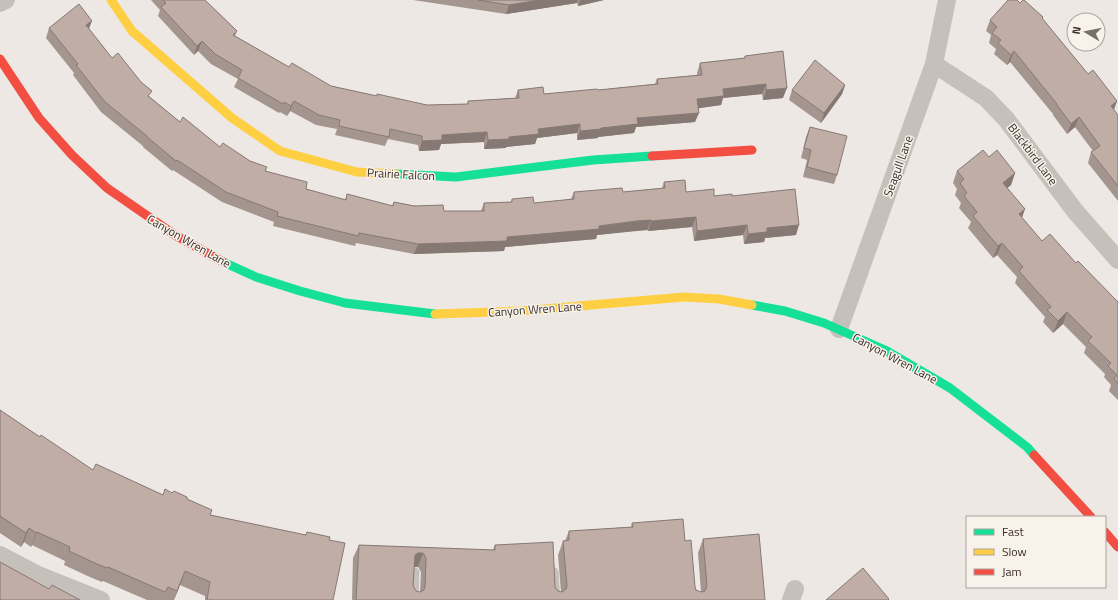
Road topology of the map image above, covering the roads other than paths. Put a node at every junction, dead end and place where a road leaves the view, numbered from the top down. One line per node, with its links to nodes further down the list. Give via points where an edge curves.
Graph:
1 (6, 0): 4 (street)
2 (111, 0): 7 (street, Prairie Falcon, via 132,31 232,118 280,151 358,172 456,176 593,160)
3 (947, 0): 6 (street, Seagull Lane)
4 (0, 3)
5 (0, 59): 9 (street, Canyon Wren Lane, via 39,118 72,155 107,188 140,212 214,258 263,279 345,303 435,314 522,311 684,297 763,306)
6 (934, 64): 8 (street, Blackbird Lane, via 986,98 1006,119 1075,211); 9 (street, Seagull Lane)
7 (752, 150)
8 (1118, 260)
9 (839, 329): 10 (street, Canyon Wren Lane, via 885,350 950,388 1027,447)
10 (1090, 516)
11 (1106, 533): 12 (street)
12 (1118, 547)
13 (0, 555): 16 (street, via 36,574)
14 (553, 565): 18 (lane)
15 (415, 572): 17 (lane)
16 (100, 600)
17 (414, 600)
18 (556, 600)

